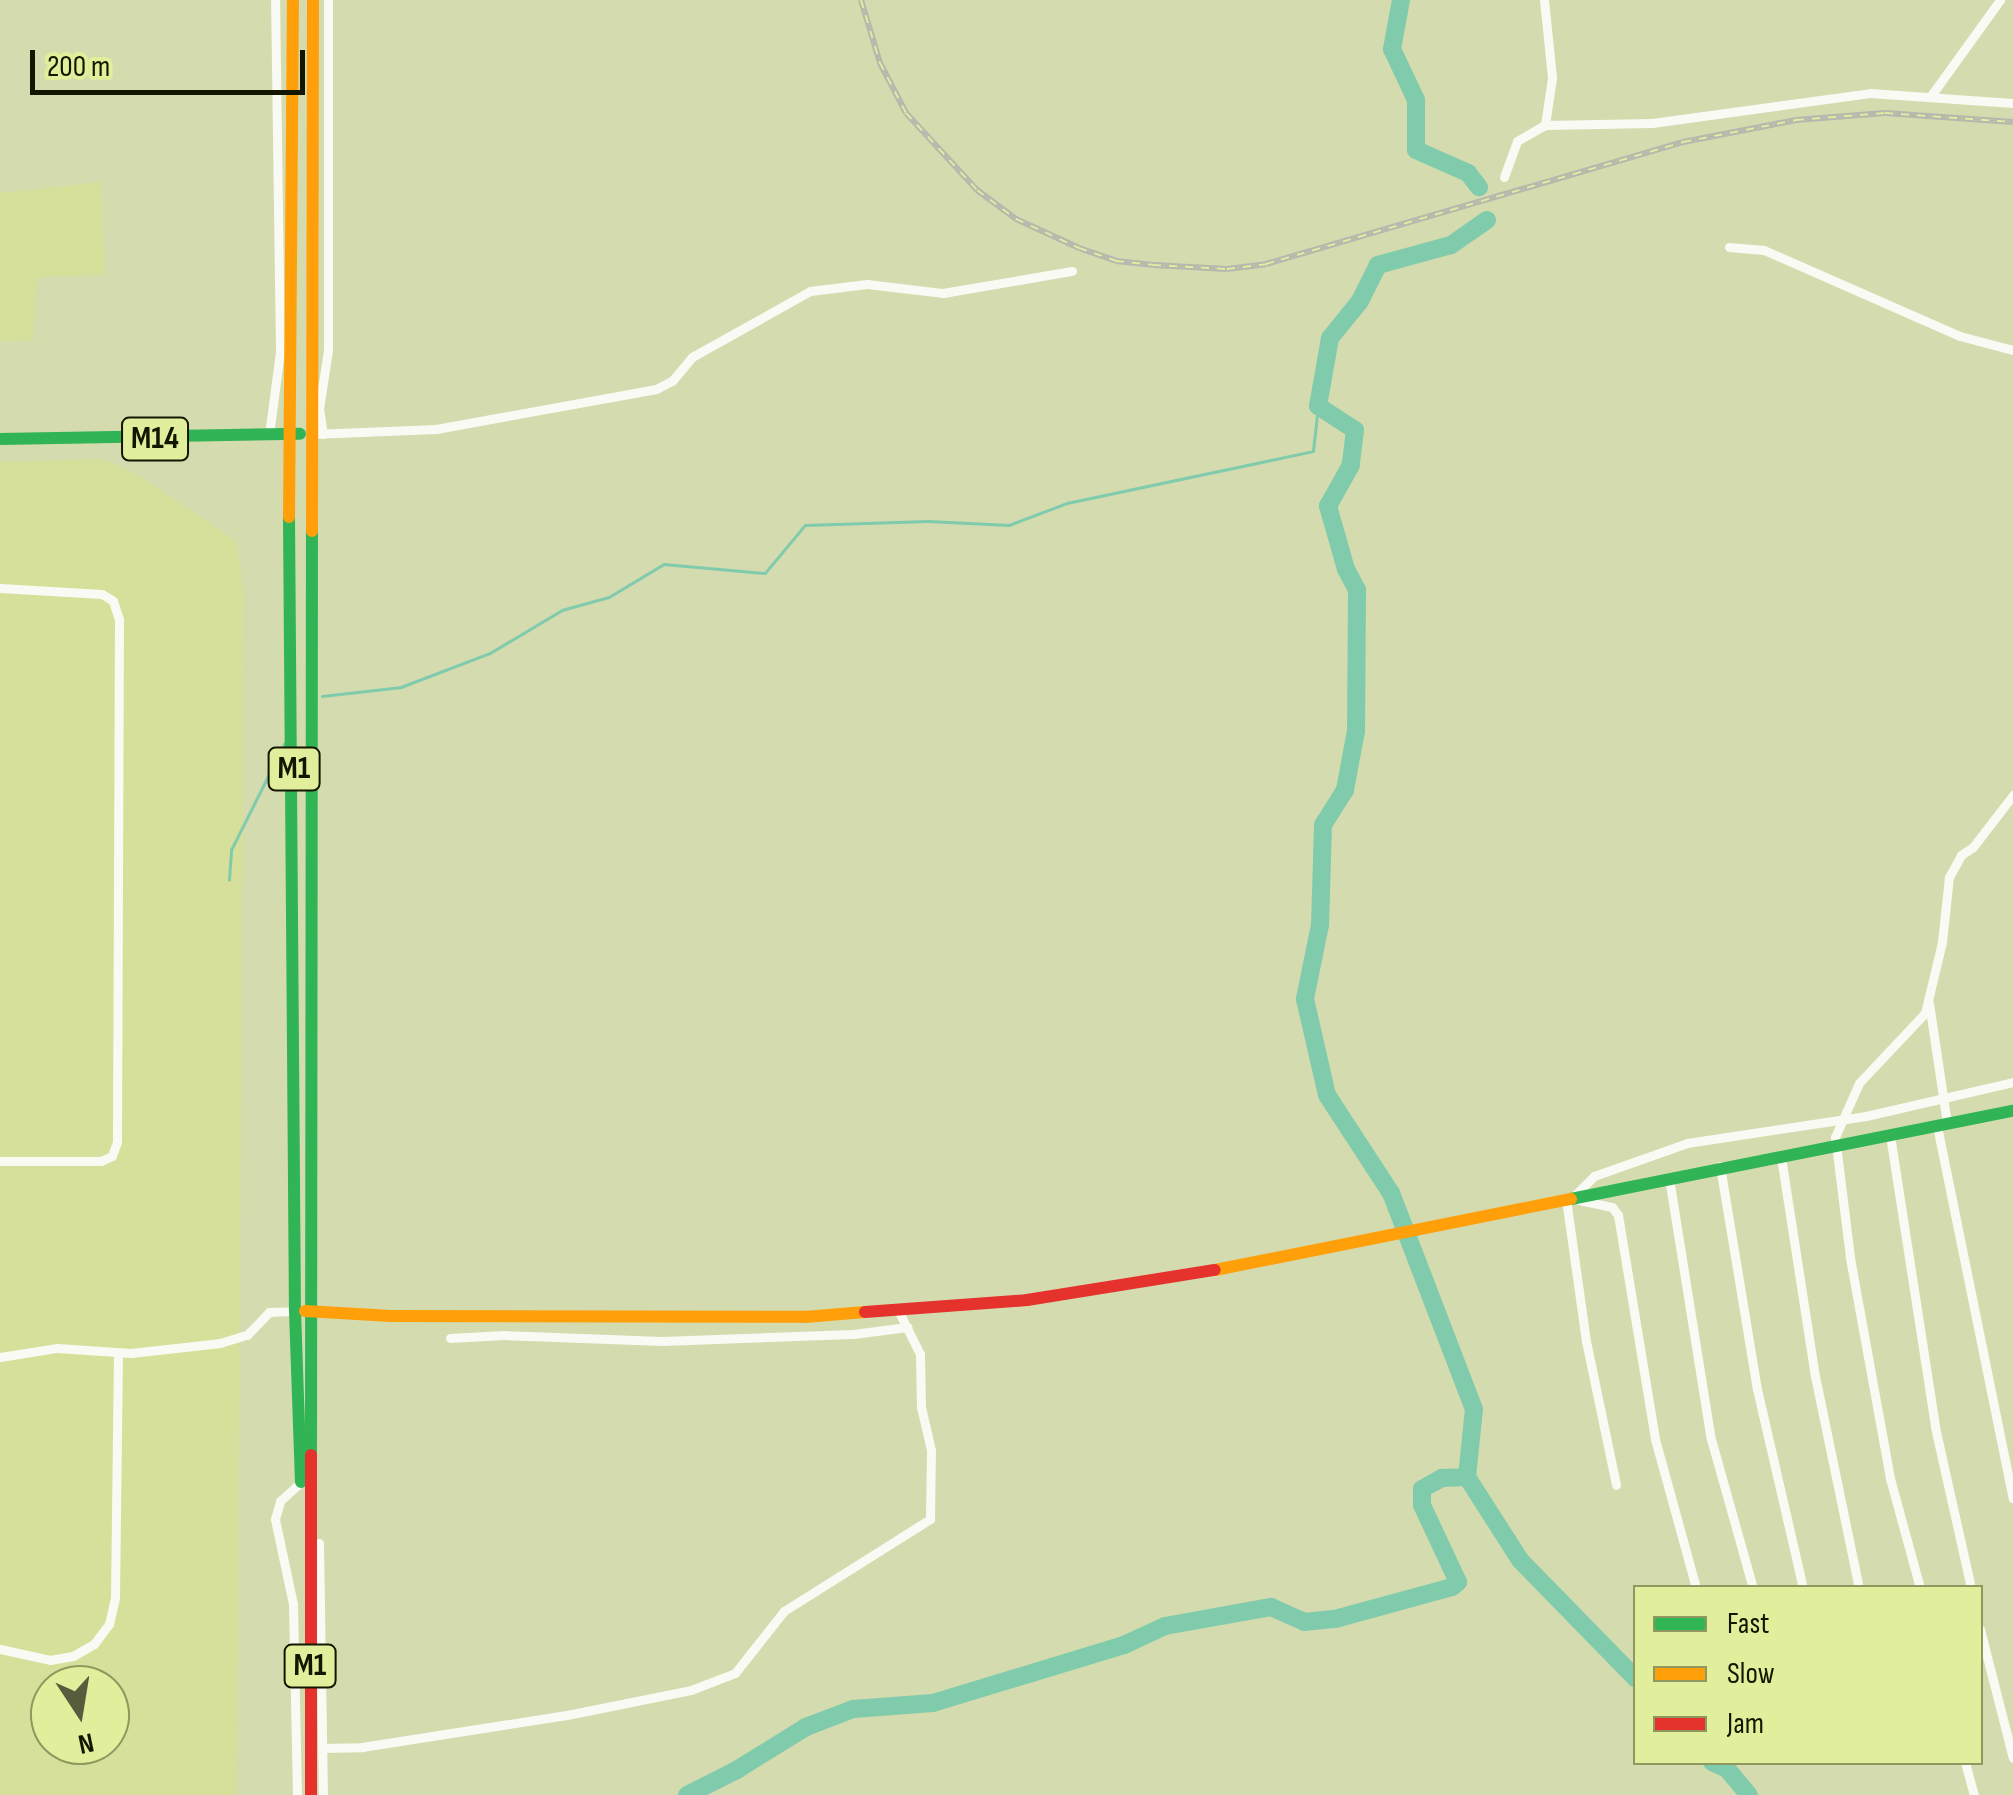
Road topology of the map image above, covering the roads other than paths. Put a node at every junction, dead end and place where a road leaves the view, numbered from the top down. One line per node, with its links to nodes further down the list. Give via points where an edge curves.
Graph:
1 (275, 0): 16 (street, via 280,352)
2 (293, 0): 14 (main road, M1)
3 (313, 0): 15 (main road, M1)
4 (328, 0): 15 (street, via 328,350)
5 (1544, 0): 9 (street, via 1552,78)
6 (2000, 0): 7 (street)
7 (1930, 97): 8 (street); 9 (street, via 1851,94 1652,123)
8 (2013, 103)
9 (1544, 125): 10 (street, via 1517,141)
10 (1504, 177)
11 (1729, 247): 13 (street, via 1764,250 1960,336)
12 (1072, 271): 15 (street, via 943,293 867,284 810,291 692,357 656,389 436,429)
13 (2013, 350)
14 (289, 434): 15 (main road, M14); 16 (main road, M14); 33 (main road, M1)
15 (316, 434): 34 (main road, M1)
16 (270, 435): 17 (main road, M14)
17 (0, 438)
18 (0, 588): 29 (street, via 102,594 114,601 118,619 116,1142 112,1156 101,1161)
19 (2013, 795): 20 (street, via 1953,867)
20 (1929, 1000): 22 (street); 24 (street, via 1918,1024 1859,1083)
21 (2013, 1082): 22 (street)
22 (1944, 1098): 24 (street); 25 (street)
23 (2013, 1112): 25 (main road)
24 (1844, 1118): 27 (street); 32 (street, via 1687,1143 1594,1176)
25 (1942, 1125): 26 (main road); 42 (street)
26 (1890, 1135): 27 (main road); 50 (street, via 1935,1427)
27 (1835, 1146): 28 (main road); 49 (street, via 1890,1478)
28 (1780, 1156): 30 (main road); 48 (street, via 1815,1376)
29 (0, 1161)
30 (1720, 1166): 31 (main road); 47 (street, via 1757,1389)
31 (1668, 1178): 32 (main road); 46 (street, via 1711,1439)
32 (1569, 1198): 35 (main road, via 1166,1280); 41 (street, via 1586,1342); 45 (street, via 1618,1215 1656,1444)
33 (295, 1310): 34 (main road); 38 (street, via 268,1312 236,1340); 40 (main road, M1)
34 (311, 1311): 35 (main road, via 712,1318); 43 (main road, M1)
35 (899, 1312): 36 (street)
36 (908, 1327): 37 (street, via 662,1341); 53 (street, via 922,1364 930,1519 784,1612 735,1673 691,1690 567,1715 362,1748)
37 (450, 1338)
38 (118, 1353): 39 (street, via 57,1348); 52 (street, via 115,1598 109,1624 73,1656 50,1660)
39 (0, 1357)
40 (302, 1482): 44 (main road, M1); 56 (street, via 280,1501 275,1518 293,1604)
41 (1616, 1484)
42 (2013, 1498)
43 (313, 1520): 44 (main road, M1); 53 (street, via 322,1573)
44 (309, 1537): 57 (main road, M1)
45 (1695, 1585)
46 (1752, 1585)
47 (1802, 1585)
48 (1858, 1585)
49 (1919, 1585)
50 (1970, 1585)
51 (1983, 1642): 54 (street)
52 (0, 1649)
53 (323, 1748): 58 (street)
54 (2013, 1758)
55 (1966, 1765): 59 (street)
56 (297, 1795)
57 (311, 1795)
58 (323, 1795)
59 (1974, 1795)

